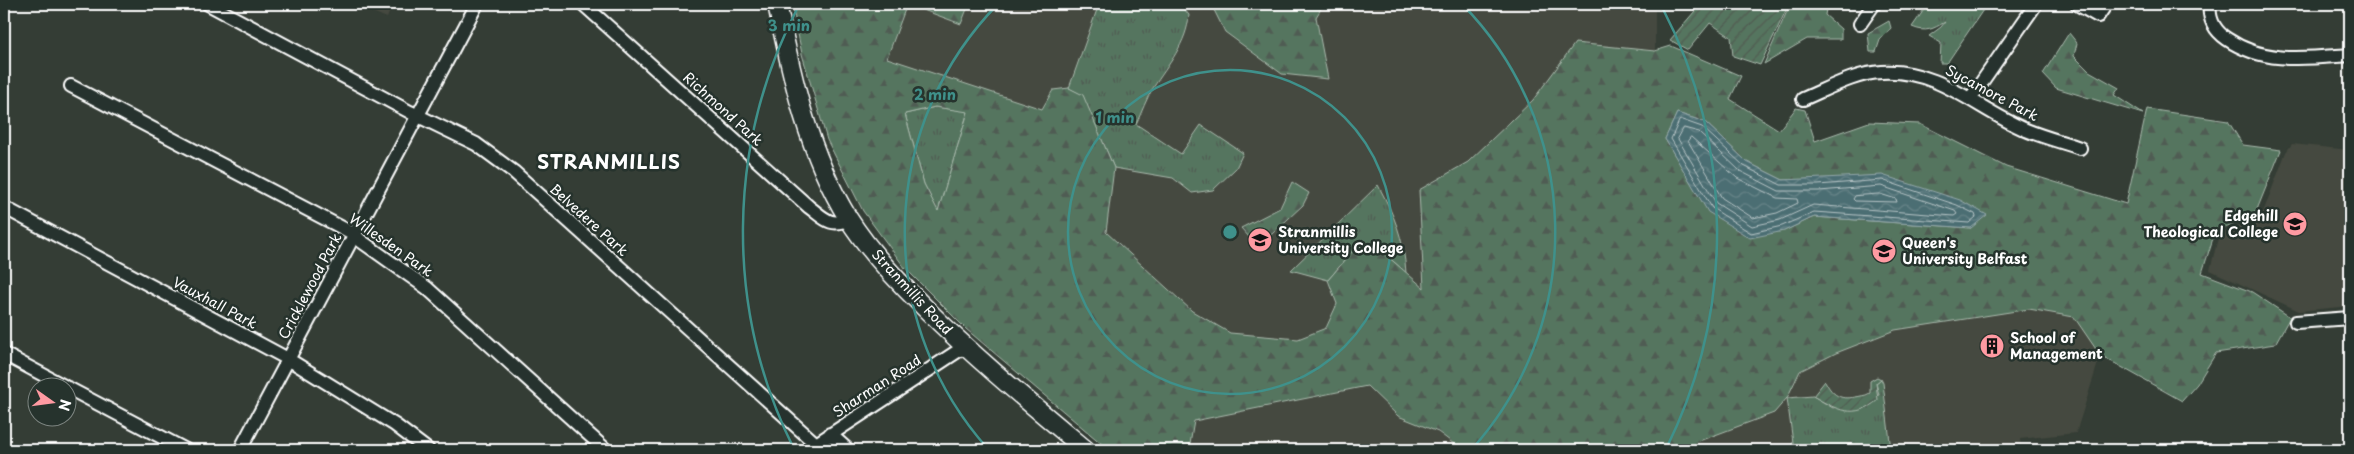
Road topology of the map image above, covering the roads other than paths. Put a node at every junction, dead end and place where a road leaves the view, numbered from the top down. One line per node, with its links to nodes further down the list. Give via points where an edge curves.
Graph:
1 (208, 4): 15 (street, Belvedere Park)
2 (477, 4): 15 (street, Cricklewood Park)
3 (583, 4): 18 (street, Richmond Park, via 809,207 836,224)
4 (777, 4): 18 (street, Stranmillis Road, via 807,129 826,176)
5 (1874, 4): 10 (street)
6 (2036, 4): 14 (street)
7 (2077, 4): 8 (street, via 2098,16)
8 (2106, 4)
9 (2210, 4): 11 (street, via 2212,24 2222,36 2251,51 2270,57 2300,59)
10 (1860, 24)
11 (2350, 55)
12 (71, 86): 19 (street, Willesden Park)
13 (1802, 99): 14 (street, Sycamore Park, via 1864,74 1883,72 1932,79)
14 (1970, 99): 16 (street, Sycamore Park, via 2026,130)
15 (417, 116): 19 (street, Cricklewood Park); 28 (street, Belvedere Park, via 476,144 514,172)
16 (2080, 148)
17 (7, 209): 24 (street, Vauxhall Park)
18 (849, 219): 22 (street, Stranmillis Road, via 892,275)
19 (354, 234): 24 (street, Cricklewood Park); 32 (street, Willesden Park, via 427,288)
20 (2350, 318): 21 (street)
21 (2296, 322)
22 (964, 347): 27 (street, Sharman Road); 34 (street, Stranmillis Road)
23 (4, 354): 25 (street)
24 (288, 360): 30 (street, Cricklewood Park); 31 (street, Vauxhall Park, via 395,425)
25 (45, 376)
26 (78, 393): 29 (street)
27 (830, 434): 28 (street, Sharman Road); 33 (street)
28 (811, 447)
29 (186, 450)
30 (240, 450)
31 (428, 450)
32 (606, 450)
33 (848, 450)
34 (1086, 450)

